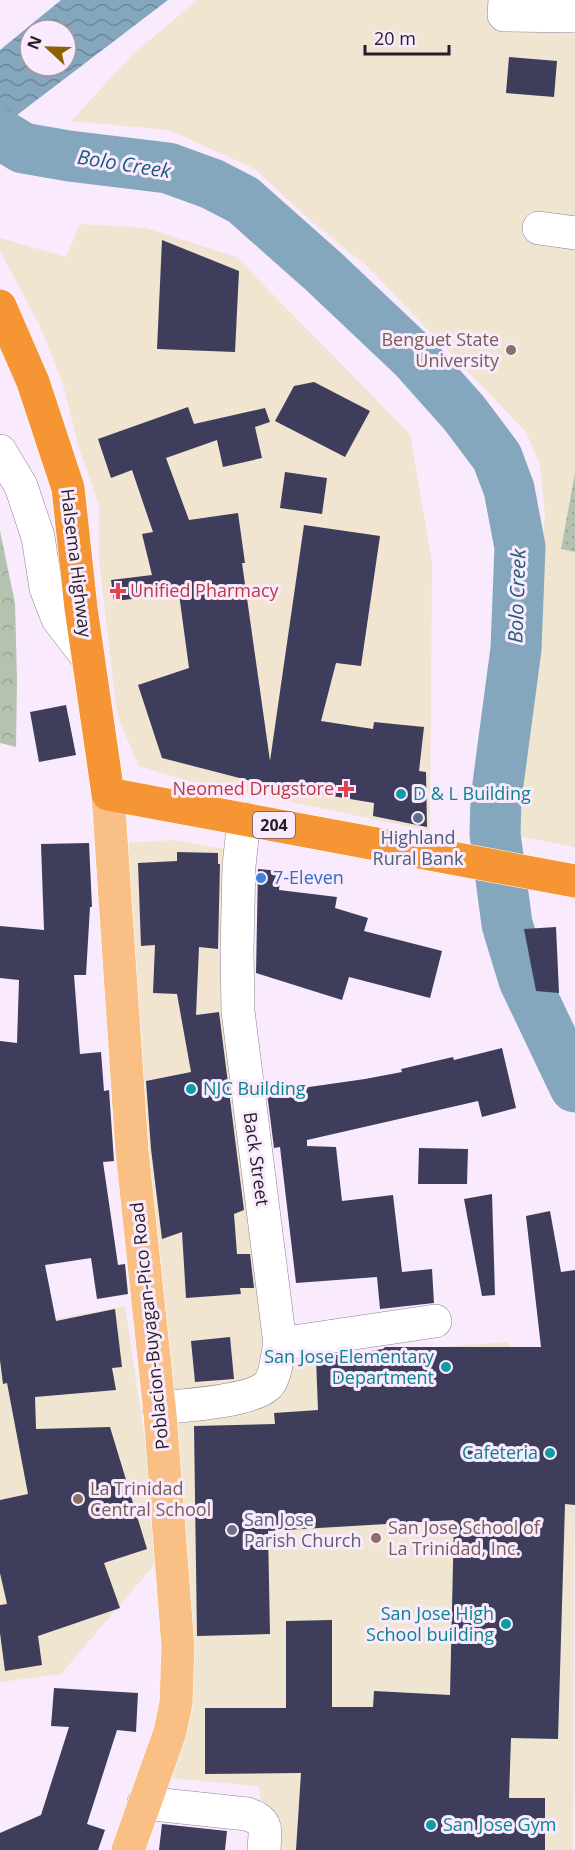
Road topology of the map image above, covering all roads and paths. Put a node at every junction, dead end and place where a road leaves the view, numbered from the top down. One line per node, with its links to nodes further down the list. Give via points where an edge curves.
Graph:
1 (505, 0): 2 (street, via 504,15)
2 (575, 16)
3 (539, 228): 4 (street)
4 (575, 233)
5 (0, 306): 7 (highway, Halsema Highway, via 33,382 68,488)
6 (0, 451): 7 (street, via 21,486 38,537 46,588 58,619)
7 (88, 658): 8 (highway, Halsema Highway)
8 (108, 794): 9 (highway, 204); 13 (main road, Poblacion-Buyagan-Pico Road, via 132,1151)
9 (244, 819): 10 (highway, 204); 12 (street, Back Street, via 238,866 238,1011)
10 (575, 881)
11 (435, 1321): 12 (street)
12 (280, 1344): 13 (street, Back Street, via 270,1383 261,1390 250,1395)
13 (159, 1408): 14 (main road, Poblacion-Buyagan-Pico Road, via 178,1647 176,1703 170,1732)
14 (144, 1803): 15 (main road, Poblacion-Buyagan-Pico Road); 16 (street, via 256,1817 266,1830)
15 (128, 1850)
16 (264, 1850)

